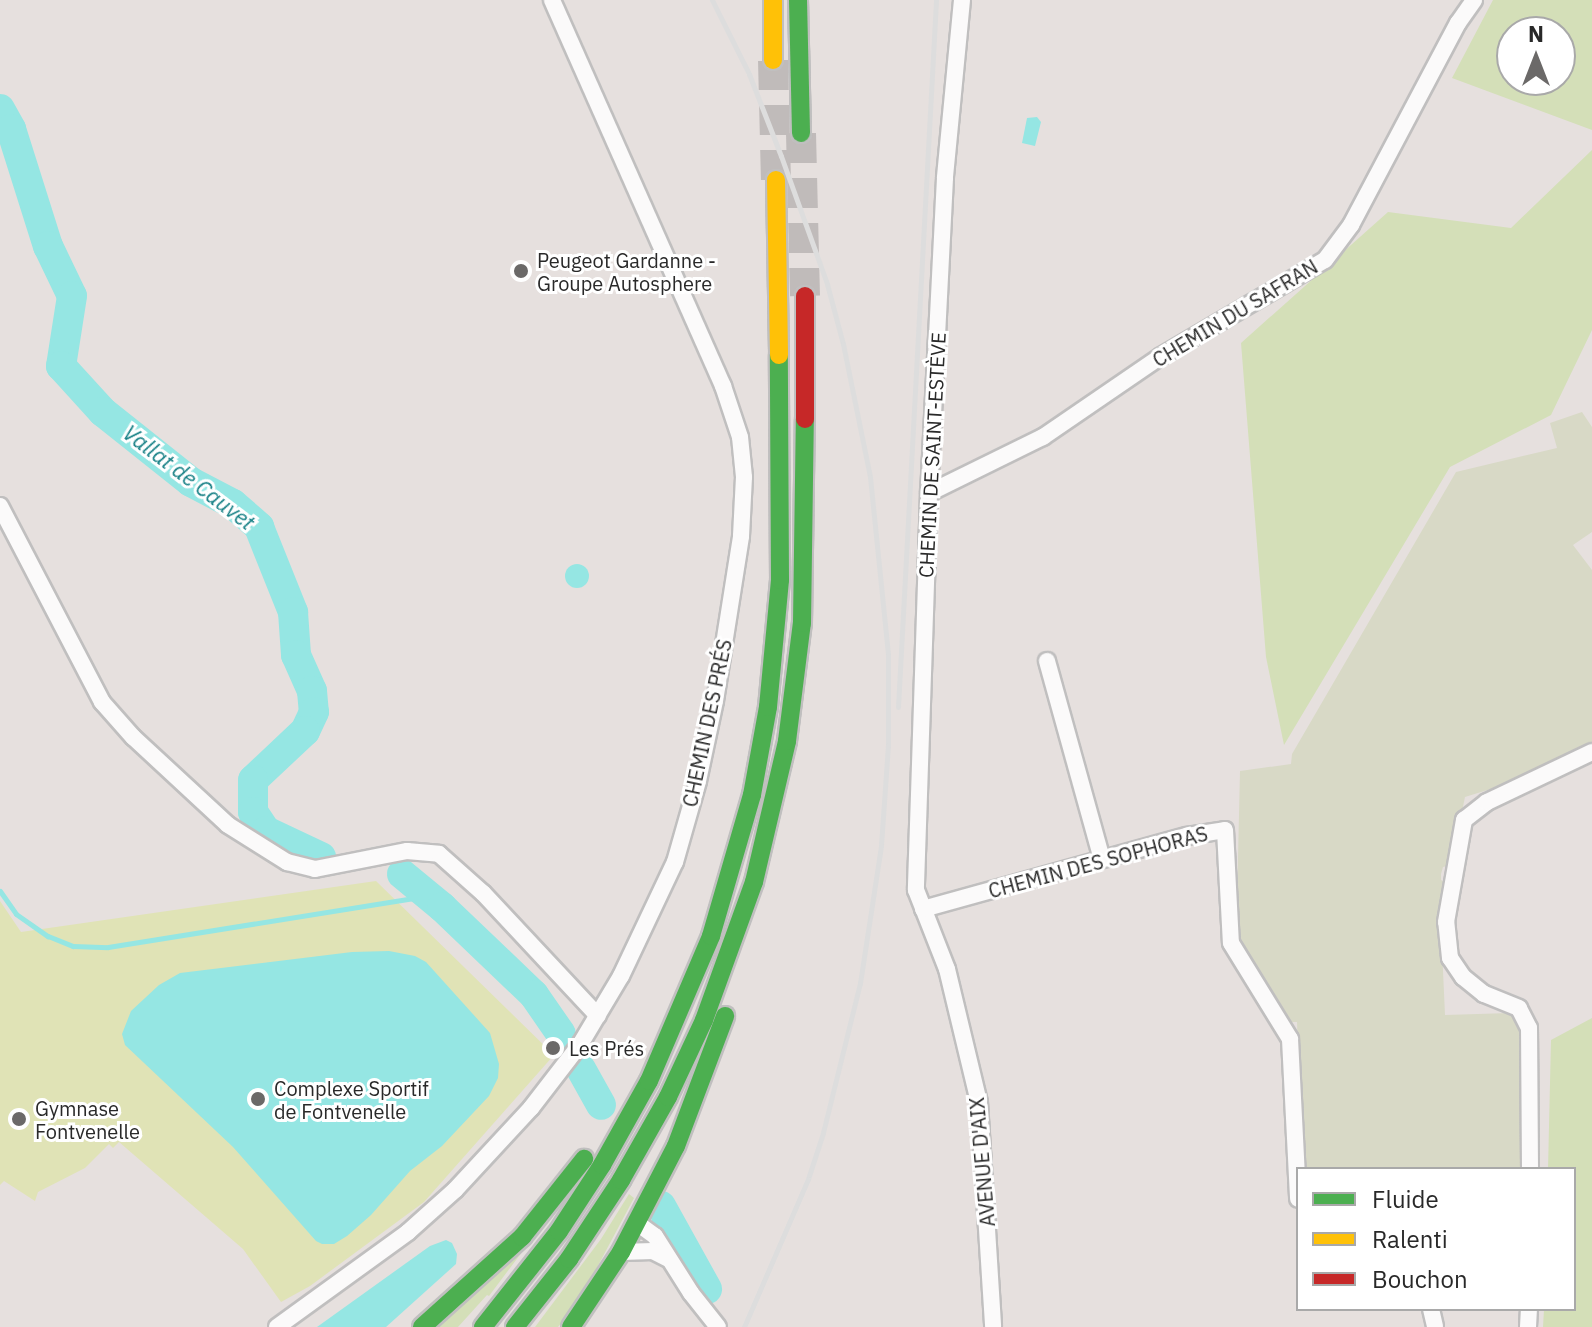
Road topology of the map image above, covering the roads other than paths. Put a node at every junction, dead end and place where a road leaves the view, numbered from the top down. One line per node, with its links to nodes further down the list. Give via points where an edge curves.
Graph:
1 (552, 0): 19 (street, CHEMIN DES PRÉS, via 723,386 740,437 744,477 741,536 698,781 669,876)
2 (773, 0): 7 (main road)
3 (798, 0): 8 (main road)
4 (809, 0): 8 (main road)
5 (962, 0): 12 (street, CHEMIN DE SAINT-ESTÈVE, via 945,178)
6 (1474, 0): 12 (street, CHEMIN DU SAFRAN, via 1351,225 1325,260 1135,372 1043,437)
7 (773, 60)
8 (800, 100): 9 (main road)
9 (801, 133)
10 (776, 180): 20 (main road, via 782,496 768,707 730,877 681,1013)
11 (805, 296): 17 (main road, via 802,623 787,741)
12 (929, 493): 18 (street, CHEMIN DE SAINT-ESTÈVE, via 916,890)
13 (0, 506): 19 (street, via 102,702 228,825 287,862 315,869 407,851 439,854 483,893)
14 (1047, 661): 16 (street)
15 (1592, 752): 22 (street, via 1487,802 1464,820 1446,922 1450,958 1463,977 1484,994 1519,1008 1529,1028)
16 (1102, 859): 18 (street, CHEMIN DES SOPHORAS); 21 (street, CHEMIN DES SOPHORAS, via 1225,830 1231,943 1290,1039)
17 (754, 882): 23 (main road, via 745,955 676,1146); 29 (main road, via 704,1020 668,1097 613,1193)
18 (923, 909): 32 (street, AVENUE D'AIX, via 947,969 979,1102)
19 (598, 1016): 26 (street, CHEMIN DES PRÉS, via 531,1108 455,1190 408,1232)
20 (649, 1081): 27 (main road, via 614,1116 522,1237); 28 (main road, via 567,1218)
21 (1296, 1167)
22 (1530, 1167)
23 (637, 1223): 24 (main road); 25 (street, via 655,1236)
24 (621, 1252): 25 (street, via 653,1251); 30 (main road)
25 (667, 1258): 31 (street)
26 (277, 1327)
27 (422, 1327)
28 (483, 1327)
29 (515, 1327)
30 (571, 1327)
31 (718, 1327)
32 (993, 1327)

